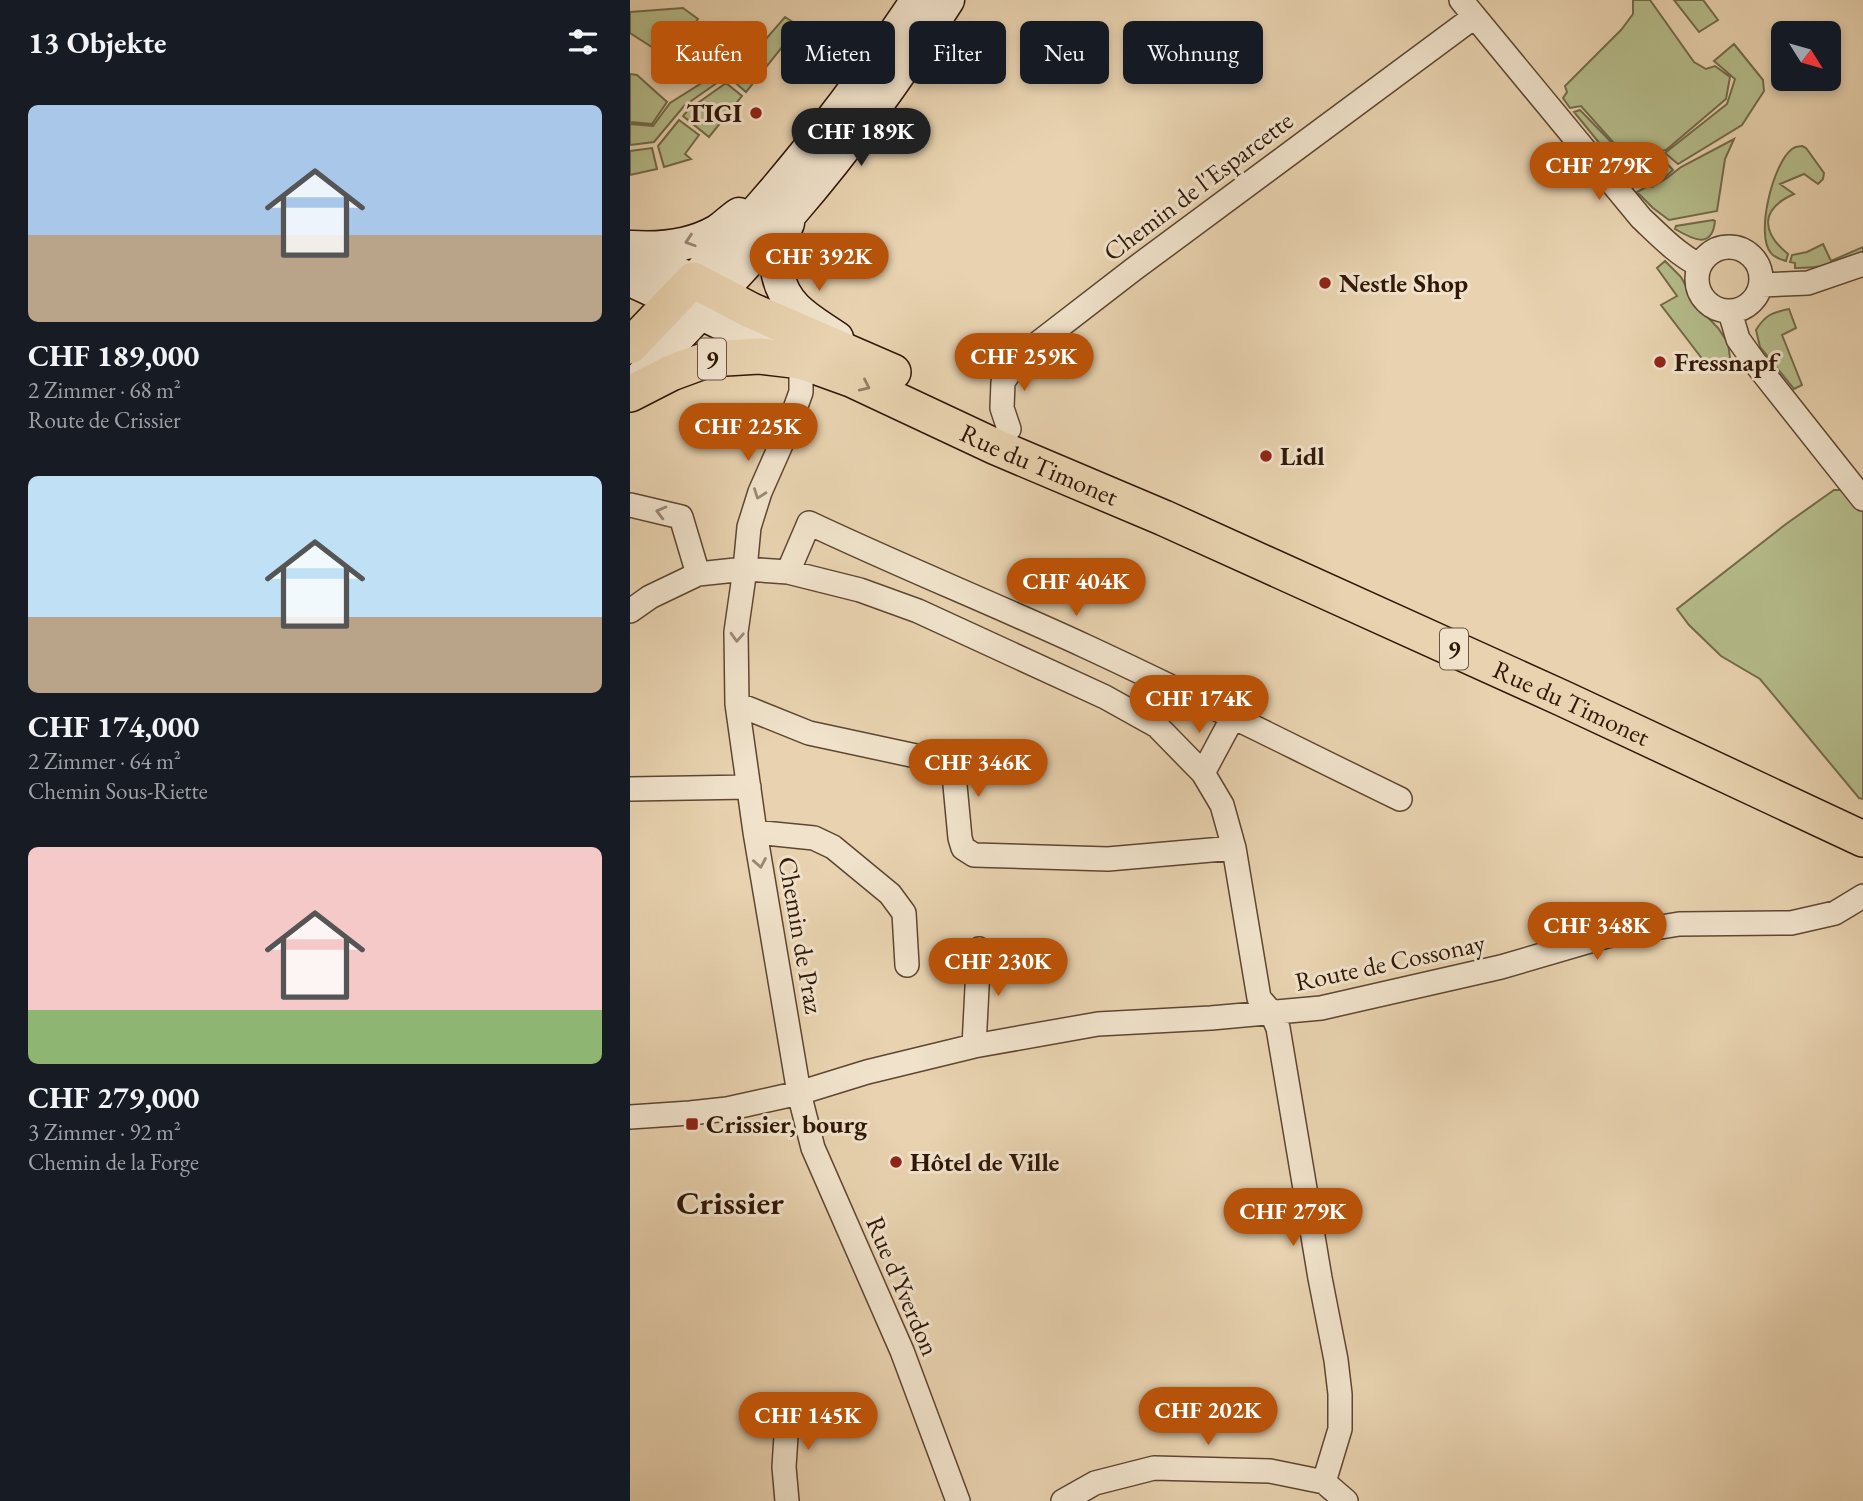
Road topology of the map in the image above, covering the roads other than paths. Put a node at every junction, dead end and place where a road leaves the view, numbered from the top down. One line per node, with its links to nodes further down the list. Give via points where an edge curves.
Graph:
1 (917, 0): 4 (main road)
2 (948, 0): 4 (main road, via 867,119)
3 (1467, 8): 7 (street, via 1641,218); 16 (street, Chemin de l'Esparcette, via 1020,357 1003,382 1002,408)
4 (782, 204): 5 (main road, one-way to 5, via 734,217 693,241); 10 (main road); 14 (main road, via 776,264 787,299)
5 (630, 249): 10 (main road)
6 (1863, 264): 9 (street, via 1808,283)
7 (1699, 265): 9 (street, via 1718,248 1737,247 1759,265); 11 (street, via 1697,287 1702,297 1709,306)
8 (630, 280): 10 (main road)
9 (1761, 285): 11 (street, via 1747,306)
10 (696, 297): 12 (main road); 13 (main road, via 740,334); 14 (main road, Rue du Timonet / 9, via 762,316); 15 (main road)
11 (1730, 312): 17 (street, via 1738,339)
12 (630, 346)
13 (801, 361): 15 (main road, 9, via 760,356 709,359); 19 (main road, Rue du Timonet / 9, one-way to 19); 20 (street, Chemin de Praz, one-way to 20, via 800,392 749,527)
14 (869, 361): 16 (main road, Rue du Timonet / 9)
15 (630, 391)
16 (1009, 429): 19 (main road, Rue du Timonet / 9)
17 (1863, 499)
18 (630, 505): 22 (street, one-way to 18, via 681,517)
19 (1164, 519): 35 (main road, Rue du Timonet / 9)
20 (746, 569): 21 (street); 22 (street); 28 (street, Chemin de Praz, one-way to 28, via 736,632)
21 (788, 572): 23 (street, via 809,523); 25 (street)
22 (698, 574): 24 (street)
23 (934, 579): 25 (street); 26 (street)
24 (630, 611)
25 (918, 611): 27 (street)
26 (1088, 647): 27 (street); 29 (street)
27 (1071, 681): 30 (street, via 1157,726)
28 (737, 704): 31 (street, Chemin de Praz); 36 (street, via 809,733 953,764 960,838 963,848 974,855 1108,859)
29 (1233, 717): 30 (street); 33 (street)
30 (1203, 773): 36 (street, via 1222,806)
31 (748, 787): 32 (street); 34 (street, Chemin de Praz)
32 (630, 789)
33 (1400, 799)
34 (755, 832): 39 (street, via 814,838 833,847 890,894 904,913); 42 (street, Chemin de Praz, one-way to 42)
35 (1863, 839)
36 (1234, 848): 40 (street, via 1259,998)
37 (1863, 897): 40 (street, Route de Cossonay, via 1835,912 1791,923 1679,924 1607,936 1371,998)
38 (979, 949): 41 (street)
39 (907, 965)
40 (1271, 1012): 41 (street, Route de Cossonay, via 1098,1024); 45 (street, via 1278,1028 1340,1394 1340,1429)
41 (974, 1046): 42 (street, Route de Cossonay)
42 (799, 1093): 43 (street, Route de Cossonay, via 727,1109); 47 (street, Rue d'Yverdon, via 813,1148 902,1351)
43 (630, 1117)
44 (788, 1405): 46 (street)
45 (1324, 1482): 48 (street, via 1270,1471 1154,1468 1095,1483); 49 (street)
46 (787, 1501)
47 (958, 1501)
48 (1062, 1501)
49 (1346, 1501)

